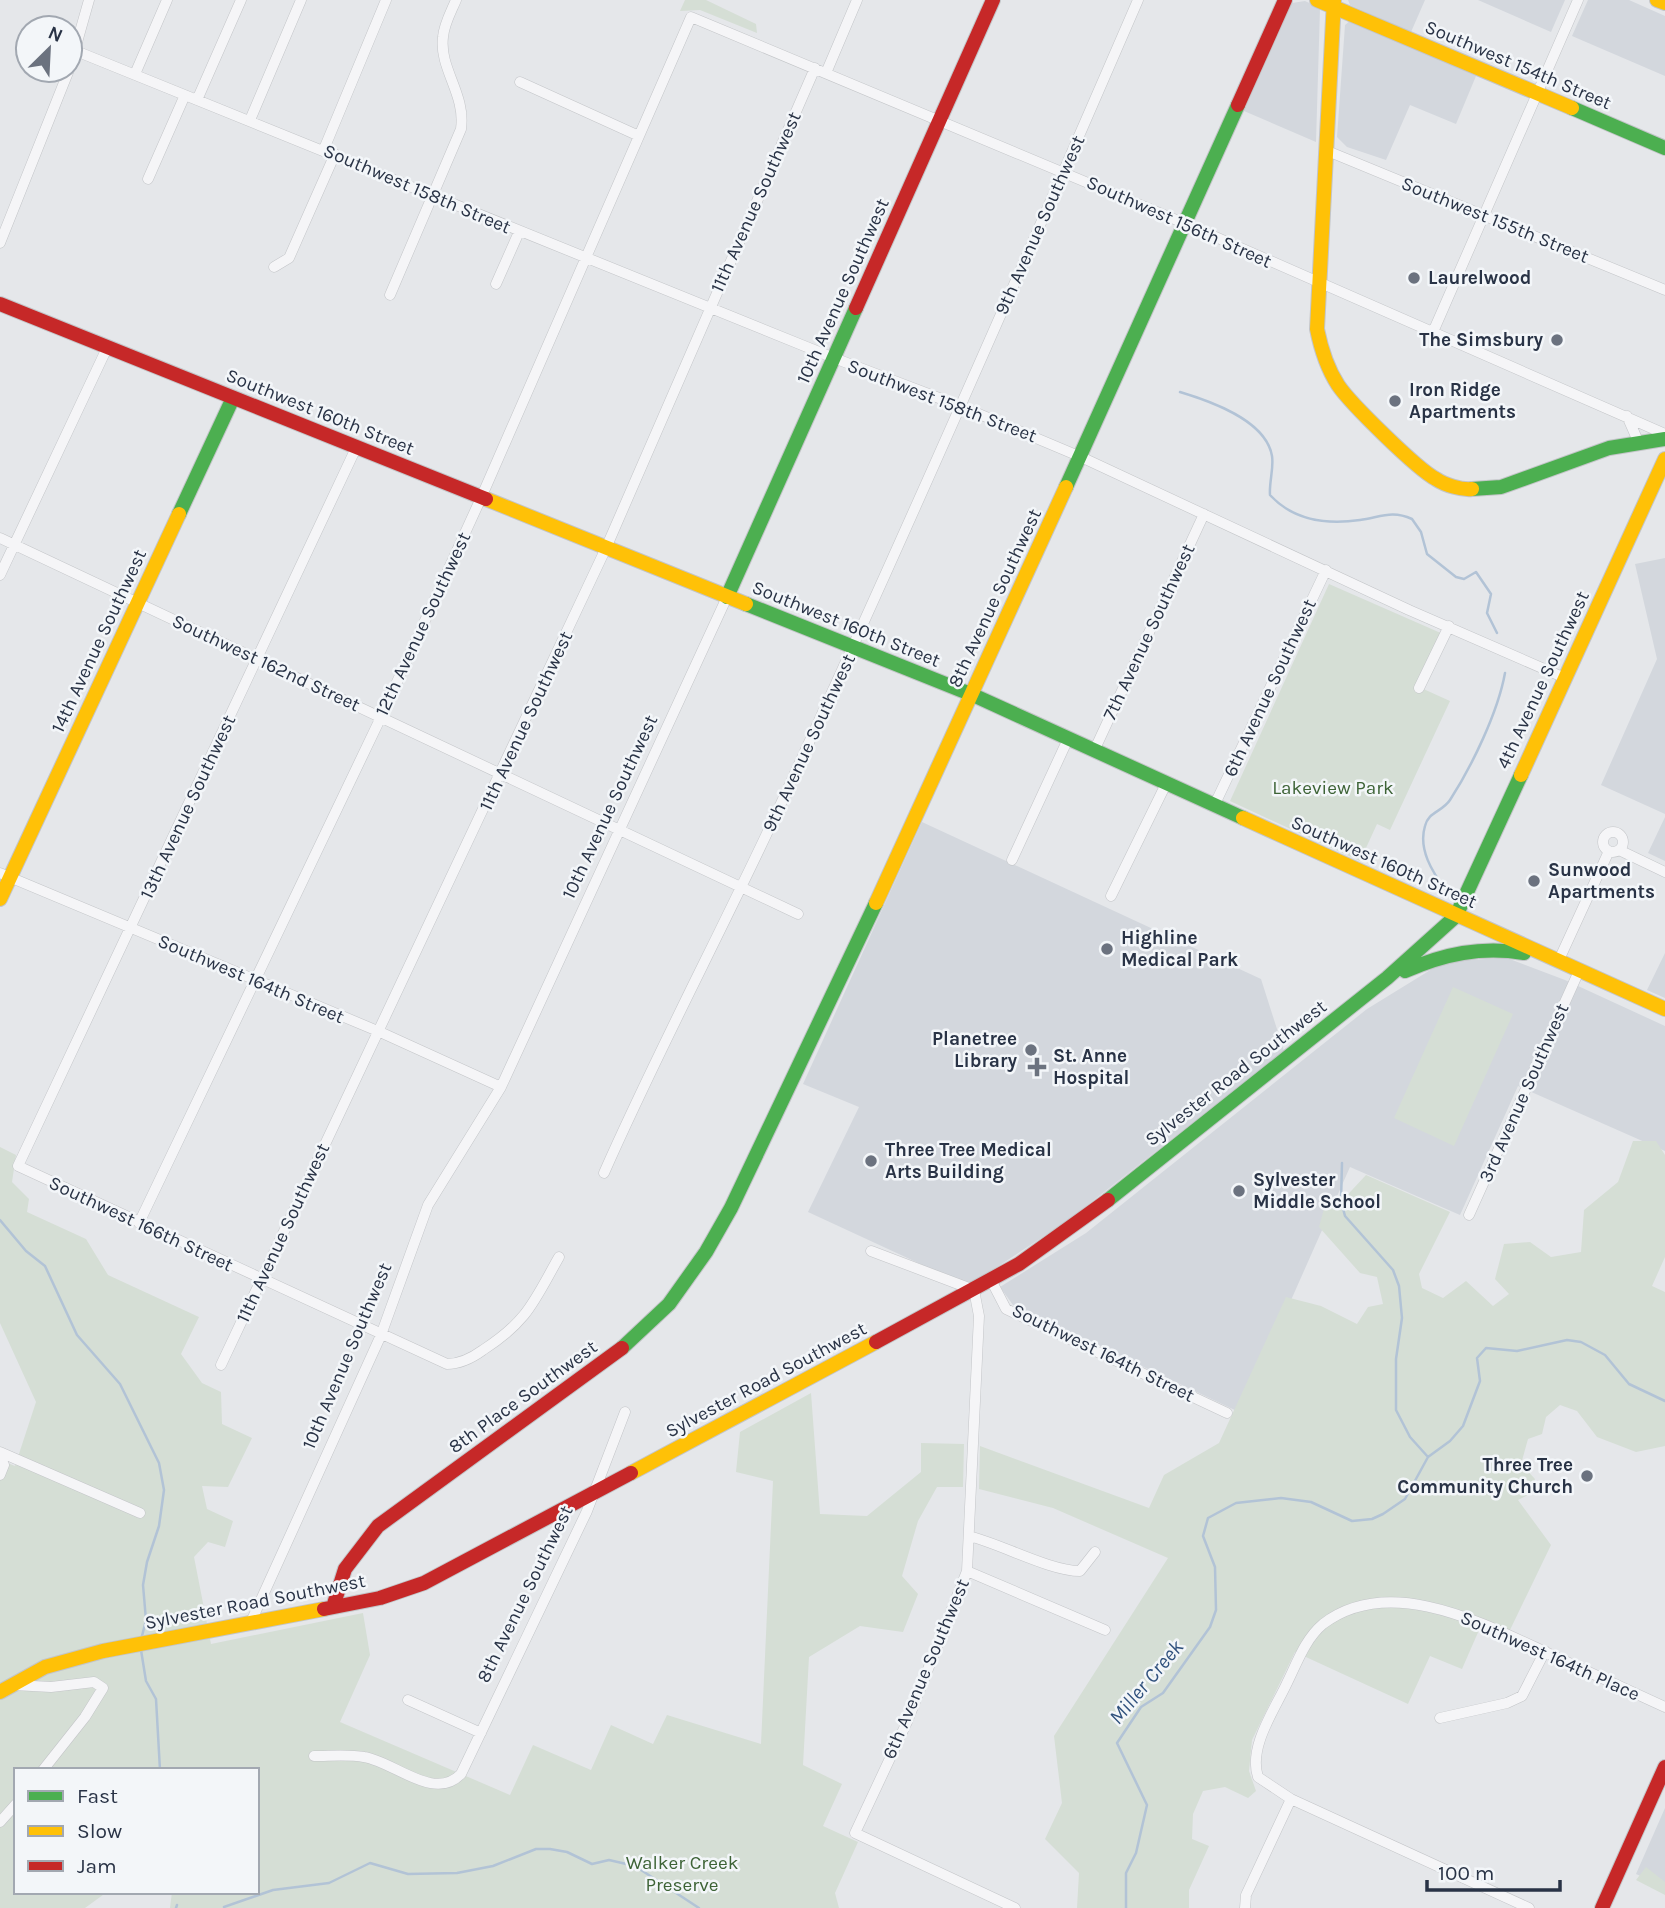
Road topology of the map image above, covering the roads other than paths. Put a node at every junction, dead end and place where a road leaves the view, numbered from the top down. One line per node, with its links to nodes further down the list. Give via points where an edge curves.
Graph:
1 (167, 0): 19 (street)
2 (241, 0): 24 (street)
3 (301, 0): 25 (street)
4 (386, 0): 29 (street)
5 (456, 0): 34 (street, via 444,30 443,47 461,101 462,120)
6 (857, 0): 18 (street)
7 (993, 0): 26 (street, 10th Avenue Southwest)
8 (1138, 0): 32 (street, 9th Avenue Southwest)
9 (1285, 0): 36 (street, 8th Avenue Southwest)
10 (1317, 0): 14 (street, Southwest 154th Street)
11 (1578, 0): 22 (street)
12 (1657, 0): 13 (street)
13 (1665, 3)
14 (1334, 4): 22 (street, Southwest 154th Street); 30 (street)
15 (691, 17): 17 (street, Southwest 156th Street); 27 (street, 12th Avenue Southwest)
16 (84, 54): 19 (street, Southwest 158th Street)
17 (815, 68): 18 (street, Southwest 156th Street); 46 (street, 11th Avenue Southwest)
18 (825, 73): 26 (street, Southwest 156th Street)
19 (135, 74): 23 (street, Southwest 158th Street)
20 (520, 82): 27 (street)
21 (63, 84): 38 (street)
22 (1538, 94): 28 (street, Southwest 154th Street); 35 (street)
23 (185, 95): 24 (street, Southwest 158th Street); 33 (street)
24 (197, 100): 25 (street, Southwest 158th Street)
25 (250, 120): 29 (street, Southwest 158th Street)
26 (940, 121): 32 (street, Southwest 156th Street); 49 (street, 10th Avenue Southwest)
27 (639, 136): 39 (street, 12th Avenue Southwest)
28 (1665, 148)
29 (324, 149): 31 (street, Southwest 158th Street)
30 (1325, 150): 35 (street, Southwest 155th Street); 41 (street)
31 (335, 154): 34 (street, Southwest 158th Street); 40 (street, via 289,258)
32 (1063, 172): 36 (street, Southwest 156th Street); 51 (street, 9th Avenue Southwest)
33 (148, 179)
34 (433, 196): 37 (street, Southwest 158th Street); 44 (street)
35 (1484, 216): 43 (street, Southwest 155th Street); 47 (street)
36 (1186, 224): 41 (street, Southwest 156th Street); 56 (street, 8th Avenue Southwest)
37 (519, 232): 39 (street, Southwest 158th Street); 42 (street)
38 (0, 243)
39 (585, 258): 46 (street, Southwest 158th Street); 58 (street, 12th Avenue Southwest)
40 (274, 267)
41 (1318, 283): 47 (street, Southwest 156th Street); 54 (street, via 1317,329 1322,356 1334,380 1350,401 1435,480 1483,491)
42 (496, 284)
43 (1665, 290)
44 (390, 295)
45 (0, 304): 48 (street, Southwest 160th Street)
46 (710, 308): 49 (street, Southwest 158th Street); 62 (street, 11th Avenue Southwest)
47 (1433, 332): 52 (street, Southwest 156th Street)
48 (107, 348): 50 (street, Southwest 160th Street); 61 (street)
49 (834, 358): 51 (street, Southwest 158th Street); 65 (street, 10th Avenue Southwest)
50 (233, 398): 55 (street, Southwest 160th Street); 66 (street, 14th Avenue Southwest)
51 (960, 405): 56 (street, Southwest 158th Street); 68 (street, 9th Avenue Southwest)
52 (1627, 415): 53 (street, Southwest 156th Street); 54 (street)
53 (1665, 436): 54 (street)
54 (1638, 441)
55 (356, 448): 58 (street, Southwest 160th Street); 69 (street, 13th Avenue Southwest)
56 (1081, 457): 59 (street, Southwest 158th Street); 72 (street, 8th Avenue Southwest)
57 (1665, 459): 70 (street, 4th Avenue Southwest)
58 (481, 498): 62 (street, Southwest 160th Street); 73 (street, 12th Avenue Southwest)
59 (1204, 514): 63 (street, Southwest 158th Street); 75 (street, 7th Avenue Southwest)
60 (0, 538): 61 (street, Southwest 162nd Street)
61 (14, 545): 64 (street); 66 (street, Southwest 162nd Street)
62 (607, 548): 65 (street, Southwest 160th Street); 76 (street, 11th Avenue Southwest)
63 (1326, 570): 67 (street, Southwest 158th Street); 78 (street, 6th Avenue Southwest)
64 (0, 576)
65 (727, 597): 68 (street, Southwest 160th Street); 79 (street, 10th Avenue Southwest)
66 (138, 603): 69 (street, Southwest 162nd Street); 82 (street, 14th Avenue Southwest)
67 (1449, 626): 70 (street, Southwest 158th Street); 71 (street)
68 (853, 648): 72 (street, Southwest 160th Street); 83 (street, 9th Avenue Southwest)
69 (257, 658): 73 (street, Southwest 162nd Street); 88 (street, 13th Avenue Southwest)
70 (1565, 678): 87 (street, 4th Avenue Southwest)
71 (1419, 688)
72 (973, 695): 74 (street, Southwest 160th Street); 98 (street, 8th Avenue Southwest)
73 (381, 717): 76 (street, Southwest 162nd Street); 92 (street, 12th Avenue Southwest)
74 (1068, 739): 75 (street, Southwest 160th Street); 80 (street)
75 (1094, 751): 77 (street, Southwest 160th Street)
76 (501, 774): 79 (street, Southwest 162nd Street); 94 (street, 11th Avenue Southwest)
77 (1166, 784): 78 (street, Southwest 160th Street); 84 (street)
78 (1214, 806): 87 (street, Southwest 160th Street)
79 (620, 832): 83 (street, Southwest 162nd Street); 95 (street, 10th Avenue Southwest)
80 (1012, 860)
81 (1665, 872): 89 (street, via 1614,851)
82 (5, 875): 85 (street, 14th Avenue Southwest); 88 (street, Southwest 164th Street)
83 (741, 889): 86 (street, Southwest 162nd Street); 97 (street, 9th Avenue Southwest, via 660,1048)
84 (1111, 896)
85 (0, 899)
86 (798, 914)
87 (1456, 916): 89 (street, Southwest 160th Street); 91 (street, Sylvester Road Southwest)
88 (131, 928): 92 (street, Southwest 164th Street); 96 (street, 13th Avenue Southwest)
89 (1556, 961): 90 (street, Southwest 160th Street); 91 (street, via 1506,949 1476,948 1432,959)
90 (1579, 971): 93 (street, Southwest 160th Street); 99 (street, 3rd Avenue Southwest)
91 (1387, 978): 104 (street, Sylvester Road Southwest, via 1089,1215)
92 (253, 981): 94 (street, Southwest 164th Street); 100 (street, 12th Avenue Southwest)
93 (1665, 1009)
94 (380, 1032): 95 (street, Southwest 164th Street); 103 (street, 11th Avenue Southwest)
95 (500, 1087): 106 (street, 10th Avenue Southwest, via 428,1205)
96 (19, 1166): 100 (street, Southwest 166th Street)
97 (604, 1173)
98 (731, 1208): 117 (street, 8th Place Southwest, via 686,1283 654,1320 564,1393 378,1526 345,1569)
99 (1469, 1215)
100 (139, 1223): 103 (street, Southwest 166th Street)
101 (871, 1251): 105 (street)
102 (559, 1256): 106 (street, Southwest 166th Street, via 520,1323 456,1364 441,1363)
103 (260, 1280): 106 (street, Southwest 166th Street); 107 (street, 11th Avenue Southwest)
104 (990, 1280): 105 (street, Sylvester Road Southwest); 109 (street, Southwest 164th Street, via 1006,1309)
105 (974, 1290): 112 (street, Sylvester Road Southwest); 114 (street, 6th Avenue Southwest, via 979,1316)
106 (381, 1335): 118 (street, 10th Avenue Southwest)
107 (221, 1365)
108 (625, 1412): 112 (street, 8th Avenue Southwest)
109 (1227, 1413)
110 (0, 1454): 111 (street, via 4,1465); 113 (street)
111 (0, 1475)
112 (593, 1495): 117 (street, Sylvester Road Southwest, via 424,1583); 125 (street, 8th Avenue Southwest)
113 (141, 1513)
114 (969, 1536): 115 (street, via 1068,1571 1080,1571); 116 (street, 6th Avenue Southwest)
115 (1095, 1552)
116 (967, 1571): 119 (street); 132 (street, 6th Avenue Southwest, via 907,1722 855,1833)
117 (333, 1607): 118 (street, Sylvester Road Southwest)
118 (250, 1624): 121 (street, Sylvester Road Southwest, via 103,1651 45,1667)
119 (1105, 1630)
120 (1545, 1651): 123 (street, Southwest 164th Place); 124 (street, via 1522,1696); 129 (street, Southwest 164th Place, via 1489,1626 1420,1606 1374,1603 1321,1626 1306,1643 1263,1734 1256,1760 1258,1777)
121 (5, 1688): 128 (street, via 94,1682 103,1688)
122 (408, 1700): 125 (street)
123 (1665, 1707)
124 (1440, 1718)
125 (481, 1733): 126 (street, 8th Avenue Southwest, via 461,1774 448,1784 433,1784 362,1756)
126 (314, 1756)
127 (1665, 1767): 135 (street)
128 (45, 1768)
129 (1291, 1799): 133 (street, via 1246,1895); 134 (street)
130 (14, 1806): 131 (street)
131 (0, 1822)
132 (1015, 1908)
133 (1245, 1908)
134 (1529, 1908)
135 (1602, 1908)

